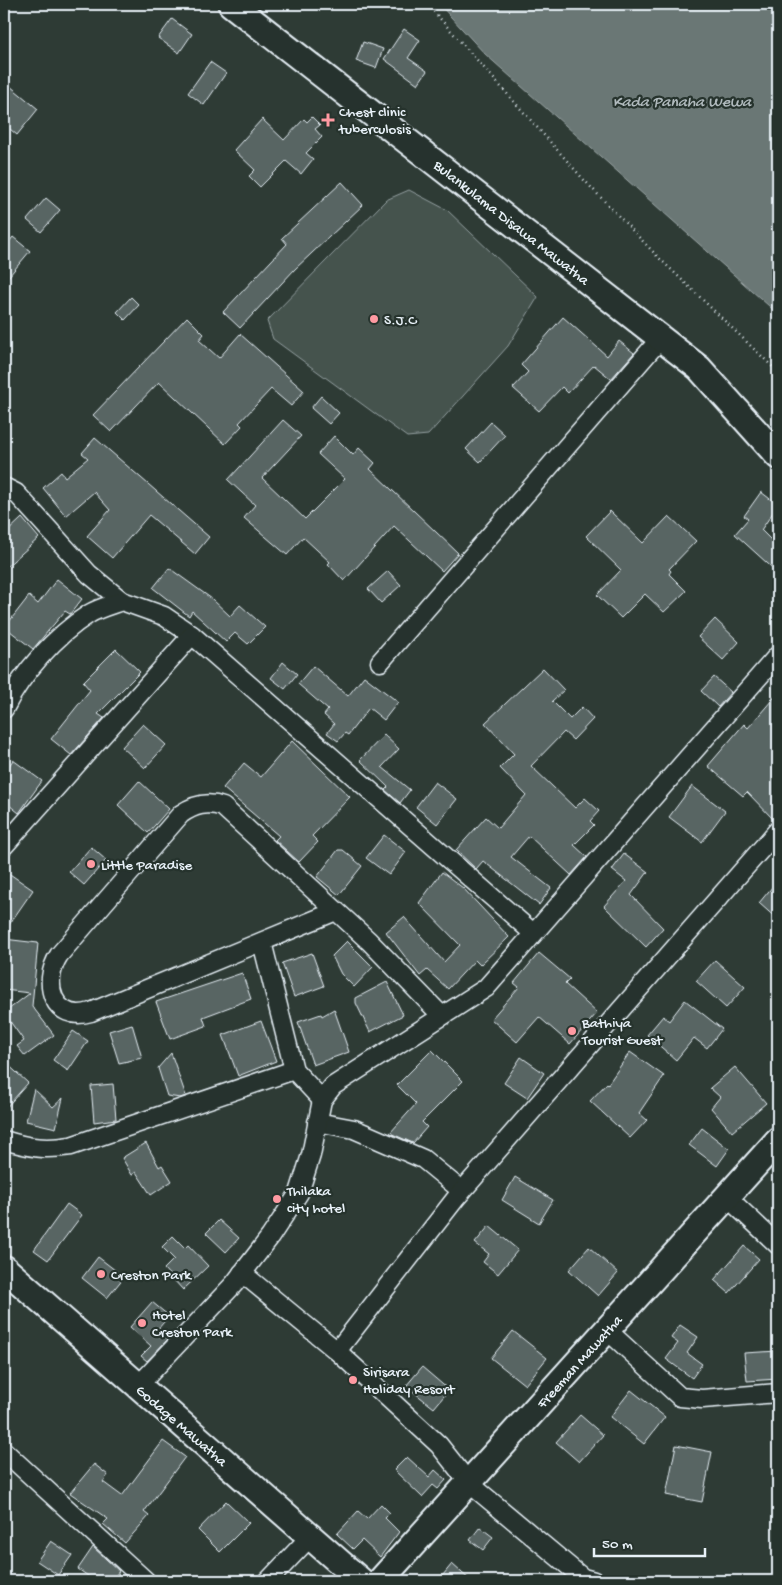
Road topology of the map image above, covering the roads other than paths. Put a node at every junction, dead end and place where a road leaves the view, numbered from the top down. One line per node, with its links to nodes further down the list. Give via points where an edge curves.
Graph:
1 (231, 4): 2 (street, Bulankulama Disawa Mawatha)
2 (661, 338): 3 (street, Bulankulama Disawa Mawatha, via 699,368); 8 (street)
3 (778, 456)
4 (4, 488): 5 (street, via 16,493 89,574)
5 (122, 601): 6 (street, via 164,616); 9 (street, via 90,614 50,646 11,694)
6 (192, 635): 11 (street); 13 (street)
7 (778, 655): 13 (street)
8 (380, 662)
9 (4, 708)
10 (778, 830): 21 (street)
11 (4, 846)
12 (336, 911): 14 (street); 14 (street, via 222,807 216,804 197,805 181,814 59,955 51,970 52,991 62,1009 82,1015); 15 (street, via 370,941)
13 (533, 934): 15 (street, via 486,988)
14 (262, 942): 16 (street)
15 (442, 1016): 17 (street, via 333,1086)
16 (294, 1070): 17 (street); 19 (street, via 72,1146 30,1148)
17 (322, 1100): 18 (street)
18 (317, 1122): 21 (street, via 354,1129 423,1158); 25 (street, via 299,1194)
19 (4, 1140)
20 (778, 1140): 22 (street, Freeman Mawatha)
21 (462, 1191): 27 (street)
22 (727, 1197): 23 (street); 26 (street, Freeman Mawatha)
23 (778, 1245)
24 (5, 1271): 28 (street, Godage Mawatha)
25 (242, 1273): 27 (street); 28 (street)
26 (607, 1330): 29 (street, via 680,1397 702,1399); 31 (street, Freeman Mawatha)
27 (337, 1351): 31 (street, via 439,1445)
28 (138, 1386): 32 (street, Godage Mawatha)
29 (778, 1393)
30 (4, 1451): 33 (street)
31 (469, 1483): 36 (street, Freeman Mawatha); 37 (street, via 583,1578)
32 (310, 1537): 34 (street); 35 (street, Godage Mawatha)
33 (146, 1581)
34 (268, 1581)
35 (361, 1581)
36 (380, 1581)
37 (594, 1581)

